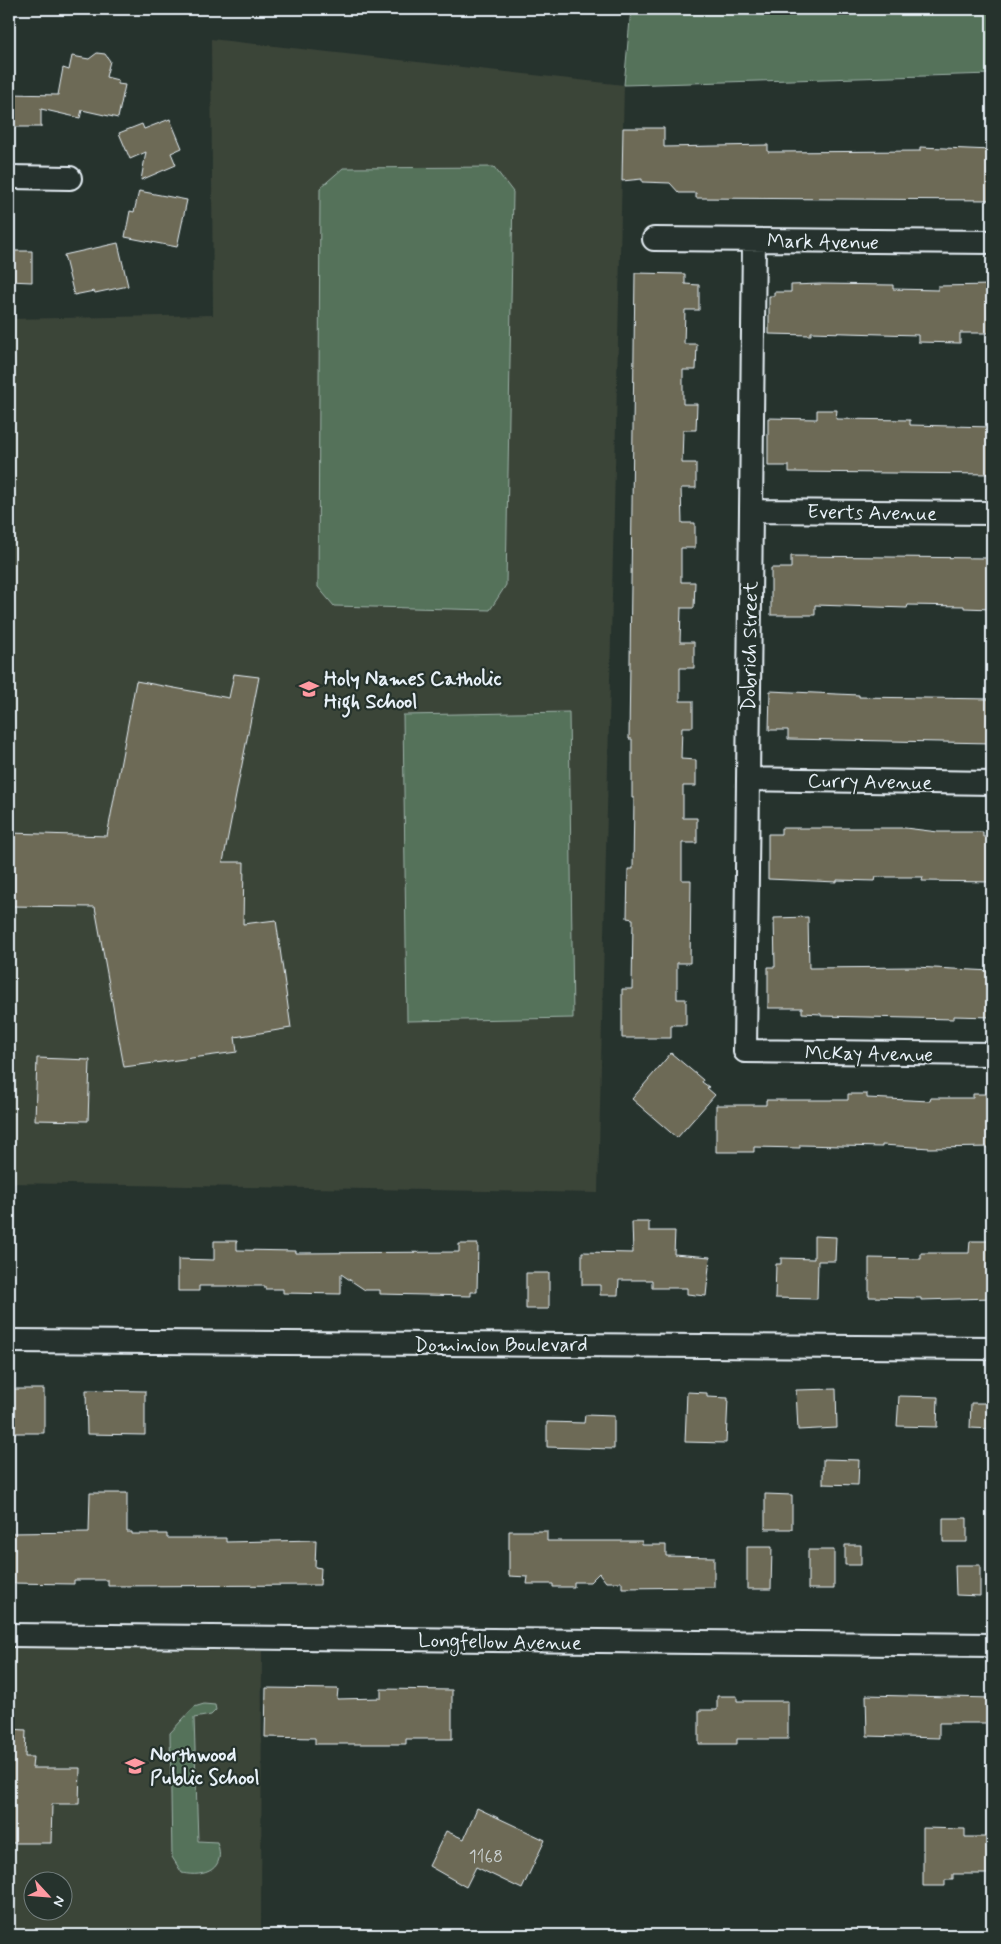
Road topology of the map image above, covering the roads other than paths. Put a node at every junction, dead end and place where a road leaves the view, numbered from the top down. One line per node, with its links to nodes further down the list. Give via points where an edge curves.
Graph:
1 (9, 177): 2 (street)
2 (70, 178)
3 (654, 239): 4 (street, Mark Avenue)
4 (754, 240): 5 (street, Mark Avenue); 6 (street, Dobrich Street)
5 (992, 242)
6 (751, 511): 7 (street, Everts Avenue); 8 (street, Dobrich Street)
7 (992, 513)
8 (748, 779): 9 (street, Curry Avenue); 10 (street, Dobrich Street)
9 (992, 783)
10 (745, 1051): 11 (street, McKay Avenue)
11 (992, 1054)
12 (9, 1341): 13 (street, Dominion Boulevard)
13 (992, 1348)
14 (9, 1635): 15 (street, Longfellow Avenue)
15 (992, 1645)

